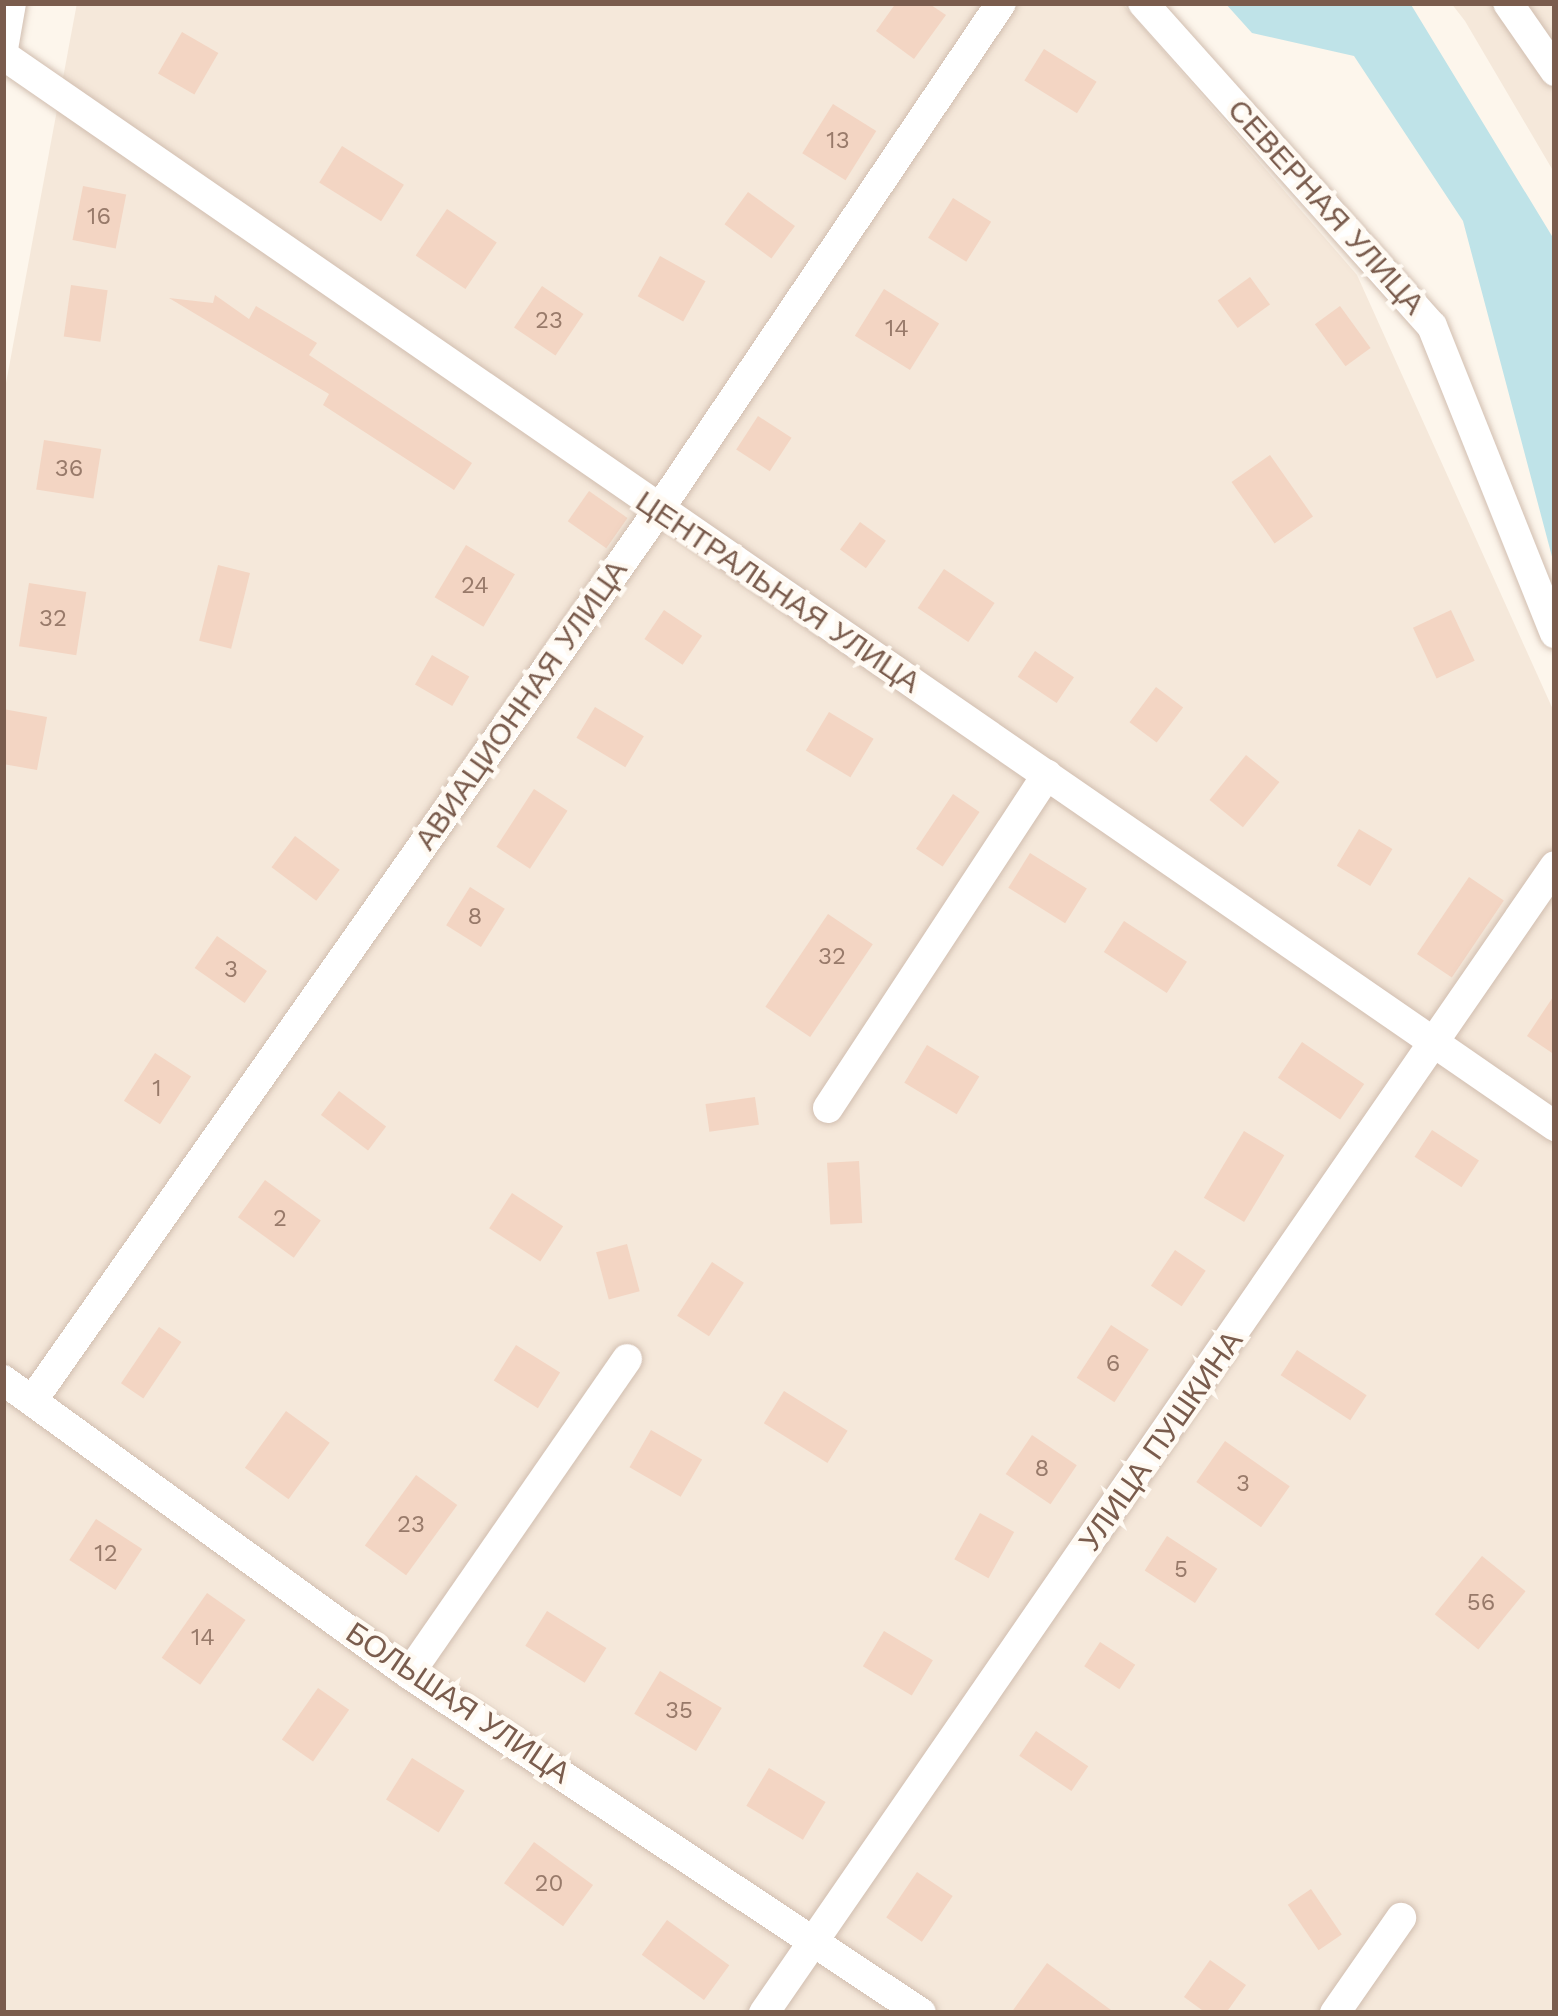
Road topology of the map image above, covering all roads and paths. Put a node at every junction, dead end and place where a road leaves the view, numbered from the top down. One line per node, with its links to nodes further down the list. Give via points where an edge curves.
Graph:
1 (11, 3): 5 (street)
2 (1001, 3): 7 (street, АВИАЦИОННАЯ УЛИЦА)
3 (1143, 3): 8 (street, СЕВЕРНАЯ УЛИЦА, via 1432,326)
4 (1508, 3): 6 (street)
5 (3, 52): 7 (street, ЦЕНТРАЛЬНАЯ УЛИЦА)
6 (1555, 71)
7 (658, 511): 9 (street, ЦЕНТРАЛЬНАЯ УЛИЦА); 16 (street, АВИАЦИОННАЯ УЛИЦА)
8 (1555, 633)
9 (1047, 775): 11 (street, ЦЕНТРАЛЬНАЯ УЛИЦА); 12 (street)
10 (1555, 866): 11 (street, УЛИЦА ПУШКИНА)
11 (1438, 1046): 13 (street, ЦЕНТРАЛЬНАЯ УЛИЦА); 19 (street, УЛИЦА ПУШКИНА)
12 (828, 1108)
13 (1555, 1126)
14 (627, 1359): 17 (street)
15 (3, 1380): 16 (street, БОЛЬШАЯ УЛИЦА)
16 (32, 1401): 17 (street, БОЛЬШАЯ УЛИЦА)
17 (409, 1674): 19 (street, БОЛЬШАЯ УЛИЦА)
18 (1401, 1918): 22 (street)
19 (817, 1939): 20 (street, УЛИЦА ПУШКИНА); 21 (street, БОЛЬШАЯ УЛИЦА)
20 (764, 2013)
21 (921, 2013)
22 (1335, 2013)

